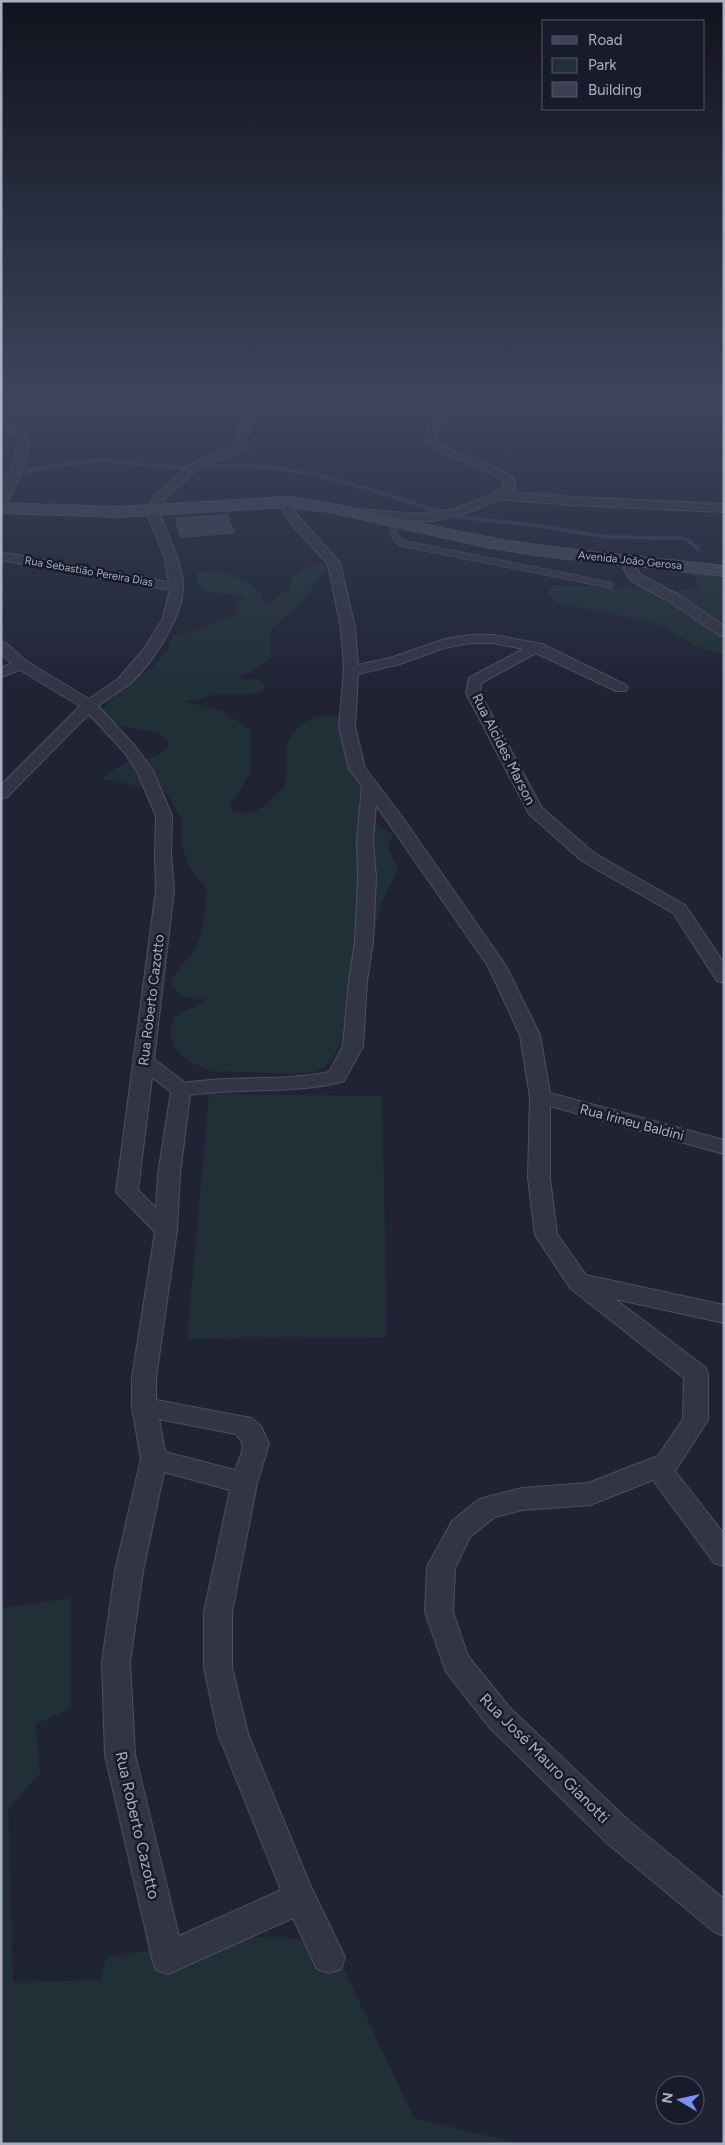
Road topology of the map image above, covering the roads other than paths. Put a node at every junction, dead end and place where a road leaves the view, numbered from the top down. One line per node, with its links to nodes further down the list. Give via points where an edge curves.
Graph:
1 (160, 497): 7 (street)
2 (493, 497): 8 (street, via 434,517)
3 (524, 497): 6 (street)
4 (286, 502): 7 (main road, Avenida João Gerosa); 8 (main road, Avenida João Gerosa); 19 (street, via 291,516 334,563 348,628)
5 (1, 508): 7 (main road, Avenida João Gerosa)
6 (724, 508)
7 (152, 511): 14 (street, via 170,555)
8 (354, 513): 9 (main road, Avenida João Gerosa)
9 (391, 521): 11 (main road, Avenida João Gerosa, via 486,542); 13 (lane, via 395,536 401,543)
10 (1, 556): 14 (street, Rua Sebastião Pereira Dias)
11 (624, 560): 12 (main road, Avenida João Gerosa); 15 (street, via 636,578 674,598)
12 (724, 571)
13 (610, 585)
14 (178, 587): 21 (street, via 170,618 150,651 123,682)
15 (724, 632)
16 (1, 646): 18 (street, Rua Roberto Cazotto)
17 (537, 647): 19 (street, via 518,641 445,643); 20 (street); 24 (street, Rua Alcides Marson, via 474,681 473,693 535,811 588,857 679,909)
18 (11, 668): 21 (street, Rua Roberto Cazotto)
19 (351, 671): 22 (street, via 347,727 357,769)
20 (621, 688)
21 (88, 705): 23 (street); 25 (street, Rua Roberto Cazotto, via 130,748 145,771 164,816 164,890)
22 (369, 788): 26 (street, via 364,942 353,1046 337,1077 290,1085 230,1084); 27 (street, via 399,824 497,966 530,1035)
23 (1, 794)
24 (724, 977)
25 (144, 1061): 26 (street); 29 (street, Rua Roberto Cazotto, via 128,1192)
26 (180, 1090): 29 (street, via 169,1174)
27 (540, 1096): 28 (street, Rua Irineu Baldini); 30 (street, via 538,1178 546,1235)
28 (724, 1147)
29 (166, 1230): 32 (street, Rua Roberto Cazotto, via 144,1378)
30 (578, 1282): 31 (street); 34 (street, via 696,1374 696,1420 667,1463)
31 (724, 1314)
32 (144, 1407): 33 (street, Rua Roberto Cazotto); 35 (street, via 242,1426 252,1433 256,1444)
33 (154, 1459): 35 (street); 37 (street, Rua Roberto Cazotto, via 129,1570 116,1662 120,1755 168,1958)
34 (658, 1467): 36 (street); 38 (street, Rua José Mauro Gianotti, via 590,1494 522,1499 487,1508 461,1529 441,1567 439,1612 456,1663 499,1716 618,1832)
35 (244, 1483): 37 (street, via 218,1612 218,1667 233,1734)
36 (724, 1555)
37 (300, 1898): 39 (street)
38 (724, 1920)
39 (329, 1957)

